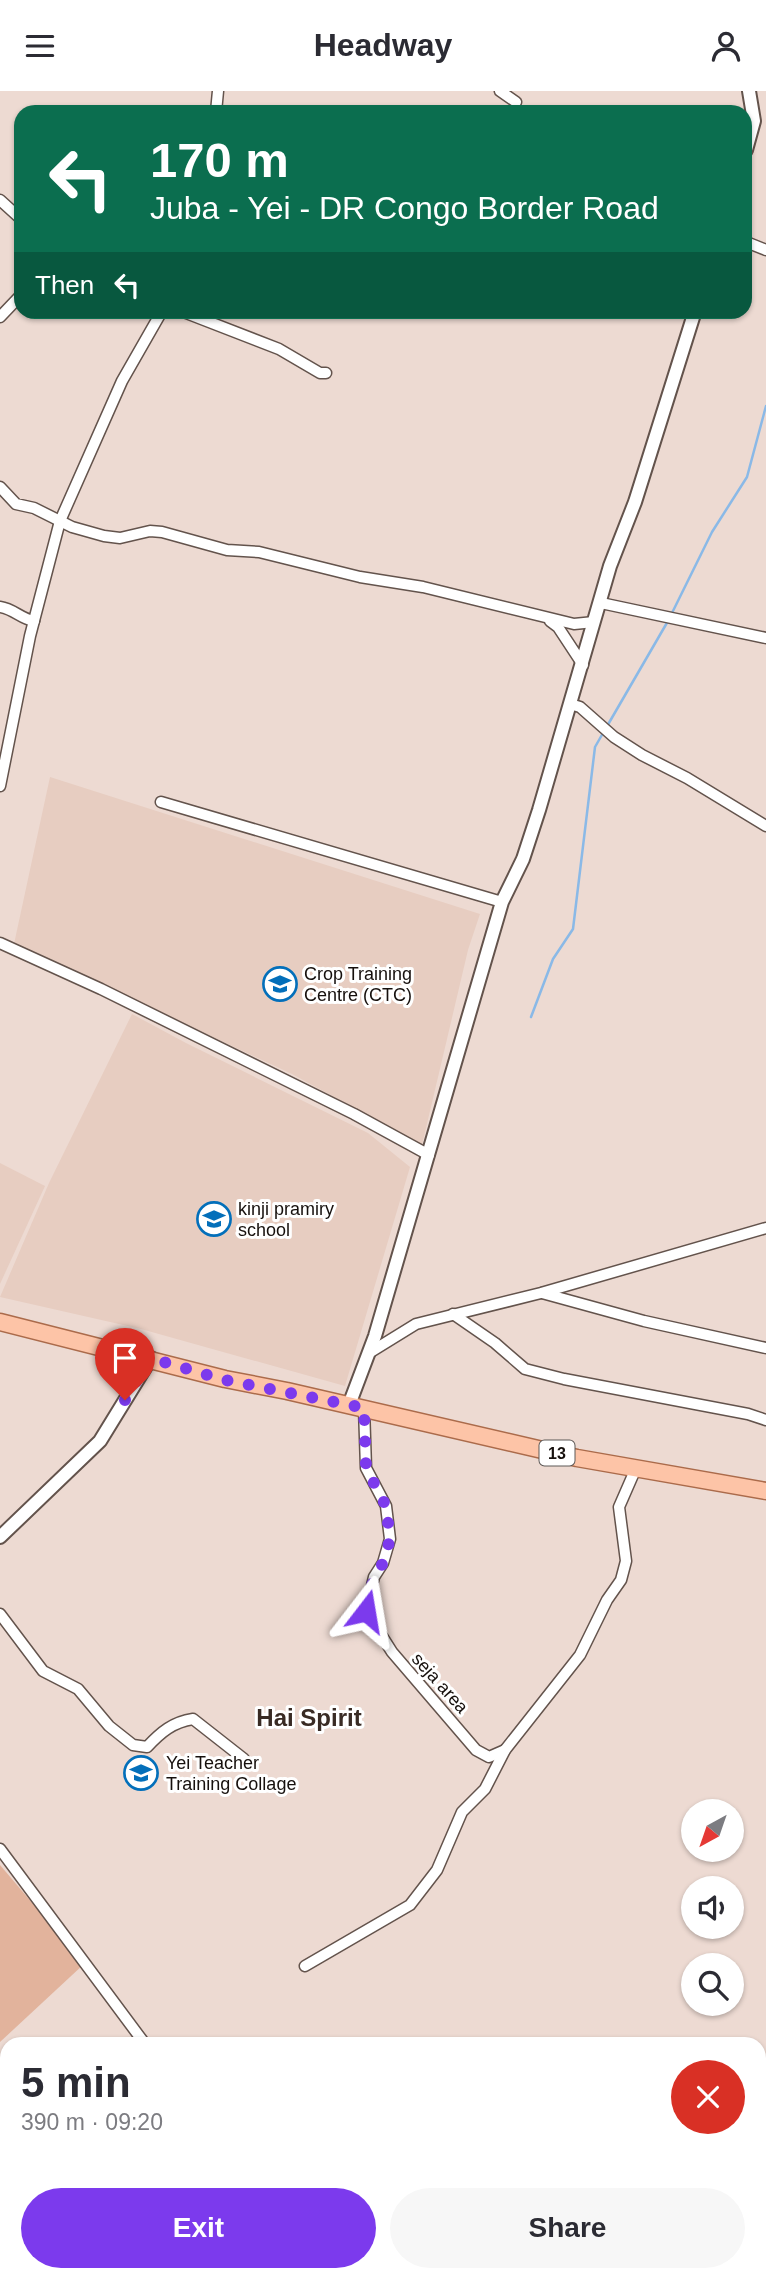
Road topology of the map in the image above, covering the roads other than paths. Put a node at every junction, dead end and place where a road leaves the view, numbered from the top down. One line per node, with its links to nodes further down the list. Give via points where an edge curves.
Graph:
1 (500, 91): 2 (street)
2 (516, 102)
3 (752, 109): 4 (street)
4 (752, 128)
5 (0, 200): 6 (street)
6 (14, 213)
7 (14, 302): 8 (street)
8 (0, 317)
9 (157, 319): 14 (street, via 122,381)
10 (199, 319): 12 (street, via 269,344)
11 (692, 319): 15 (street)
12 (326, 373)
13 (0, 487): 14 (street, via 16,504)
14 (60, 521): 17 (street, via 120,538 162,532); 18 (street)
15 (601, 603): 19 (street); 20 (street)
16 (0, 607): 18 (street)
17 (546, 618): 19 (street, via 574,625); 21 (street, via 558,627)
18 (34, 621): 23 (street)
19 (594, 622): 21 (street)
20 (766, 638)
21 (583, 665): 22 (street)
22 (570, 704): 25 (street, via 642,755); 26 (street, via 523,859)
23 (1, 779)
24 (161, 803): 26 (street)
25 (766, 826)
26 (502, 902): 28 (street)
27 (0, 943): 28 (street)
28 (429, 1155): 34 (street)
29 (766, 1228): 30 (street)
30 (541, 1293): 31 (street); 33 (street)
31 (453, 1314): 34 (street, via 416,1324); 37 (street, via 525,1369)
32 (0, 1322): 35 (main road, 13)
33 (766, 1348)
34 (369, 1353): 36 (street)
35 (150, 1358): 36 (main road, 13, via 225,1380); 40 (street, via 100,1441)
36 (356, 1407): 38 (main road, 13); 42 (street, seja area, via 366,1468 386,1506 390,1539 366,1611 392,1652 476,1750 489,1757)
37 (766, 1420)
38 (633, 1467): 39 (main road, 13); 42 (street, via 619,1507 626,1561 621,1580 580,1655)
39 (766, 1491)
40 (0, 1537)
41 (0, 1614): 43 (street, via 43,1671 78,1689 109,1726 133,1745 147,1747 179,1721 193,1719)
42 (505, 1750): 45 (street, via 485,1789 462,1812 437,1870 410,1905)
43 (243, 1759)
44 (0, 1849): 46 (street)
45 (305, 1966)
46 (140, 2037)

